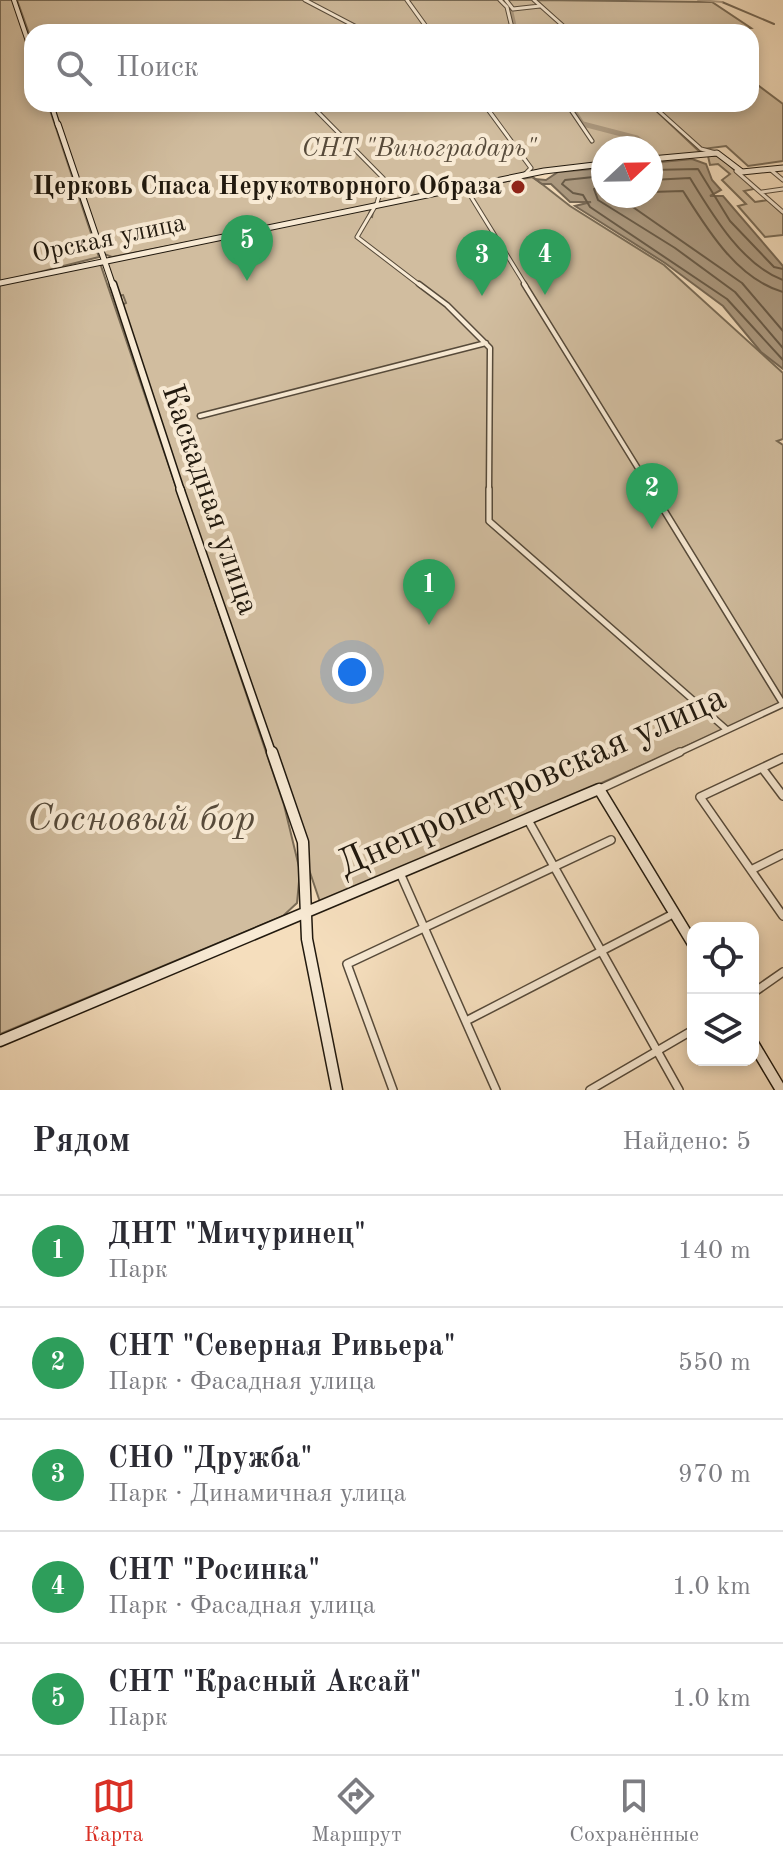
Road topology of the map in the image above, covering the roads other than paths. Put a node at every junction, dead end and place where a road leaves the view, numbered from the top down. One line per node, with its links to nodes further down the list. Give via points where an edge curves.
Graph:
1 (14, 0): 12 (street)
2 (305, 0): 8 (street)
3 (407, 0): 9 (street)
4 (500, 0): 10 (street)
5 (506, 0): 7 (street, via 513,9)
6 (534, 0): 7 (street)
7 (541, 6): 11 (street)
8 (351, 24)
9 (424, 24)
10 (511, 24)
11 (561, 24)
12 (24, 29)
13 (54, 112): 32 (street, Каскадная улица)
14 (318, 112): 30 (street, via 382,176)
15 (490, 112): 25 (street, via 531,168)
16 (571, 112): 18 (street)
17 (660, 112): 19 (street, via 701,149)
18 (591, 140)
19 (717, 153): 20 (street); 23 (street)
20 (663, 158)
21 (591, 166): 25 (street, Орская улица)
22 (783, 168): 24 (street)
23 (736, 170): 24 (street); 29 (street)
24 (771, 170): 26 (street)
25 (524, 175): 27 (street, Орская улица)
26 (783, 180)
27 (465, 187): 30 (street, Орская улица); 36 (street)
28 (783, 189): 29 (street)
29 (761, 192): 31 (street)
30 (376, 205): 32 (street, Орская улица); 34 (street, via 357,237 447,305)
31 (781, 208)
32 (104, 260): 33 (street, Орская улица); 49 (street, Каскадная улица, via 303,842)
33 (0, 283)
34 (486, 343): 35 (street); 37 (street, via 492,354 489,521)
35 (200, 416)
36 (783, 704): 37 (street, Днепропетровская улица)
37 (726, 729): 40 (street, Днепропетровская улица)
38 (783, 758): 39 (street)
39 (762, 768): 41 (street); 46 (street, via 700,797)
40 (599, 789): 42 (street, Днепропетровская улица); 48 (street)
41 (783, 796)
42 (528, 819): 45 (street); 47 (street, Днепропетровская улица)
43 (611, 840): 45 (street)
44 (783, 854): 46 (street)
45 (555, 867): 51 (street); 53 (street)
46 (751, 870): 50 (street)
47 (400, 873): 49 (street, Днепропетровская улица); 51 (street)
48 (674, 913): 52 (street); 53 (street)
49 (305, 914): 58 (street, Днепропетровская улица); 61 (street, Каскадная улица)
50 (783, 916)
51 (423, 927): 56 (street); 62 (street, via 347,964)
52 (687, 934)
53 (601, 950): 56 (street); 59 (street)
54 (783, 972): 55 (street)
55 (759, 989)
56 (465, 1021): 63 (street)
57 (687, 1034): 59 (street)
58 (0, 1041)
59 (658, 1051): 64 (street); 65 (street)
60 (759, 1053): 66 (street)
61 (337, 1090)
62 (393, 1090)
63 (496, 1090)
64 (590, 1090)
65 (679, 1090)
66 (781, 1090)

